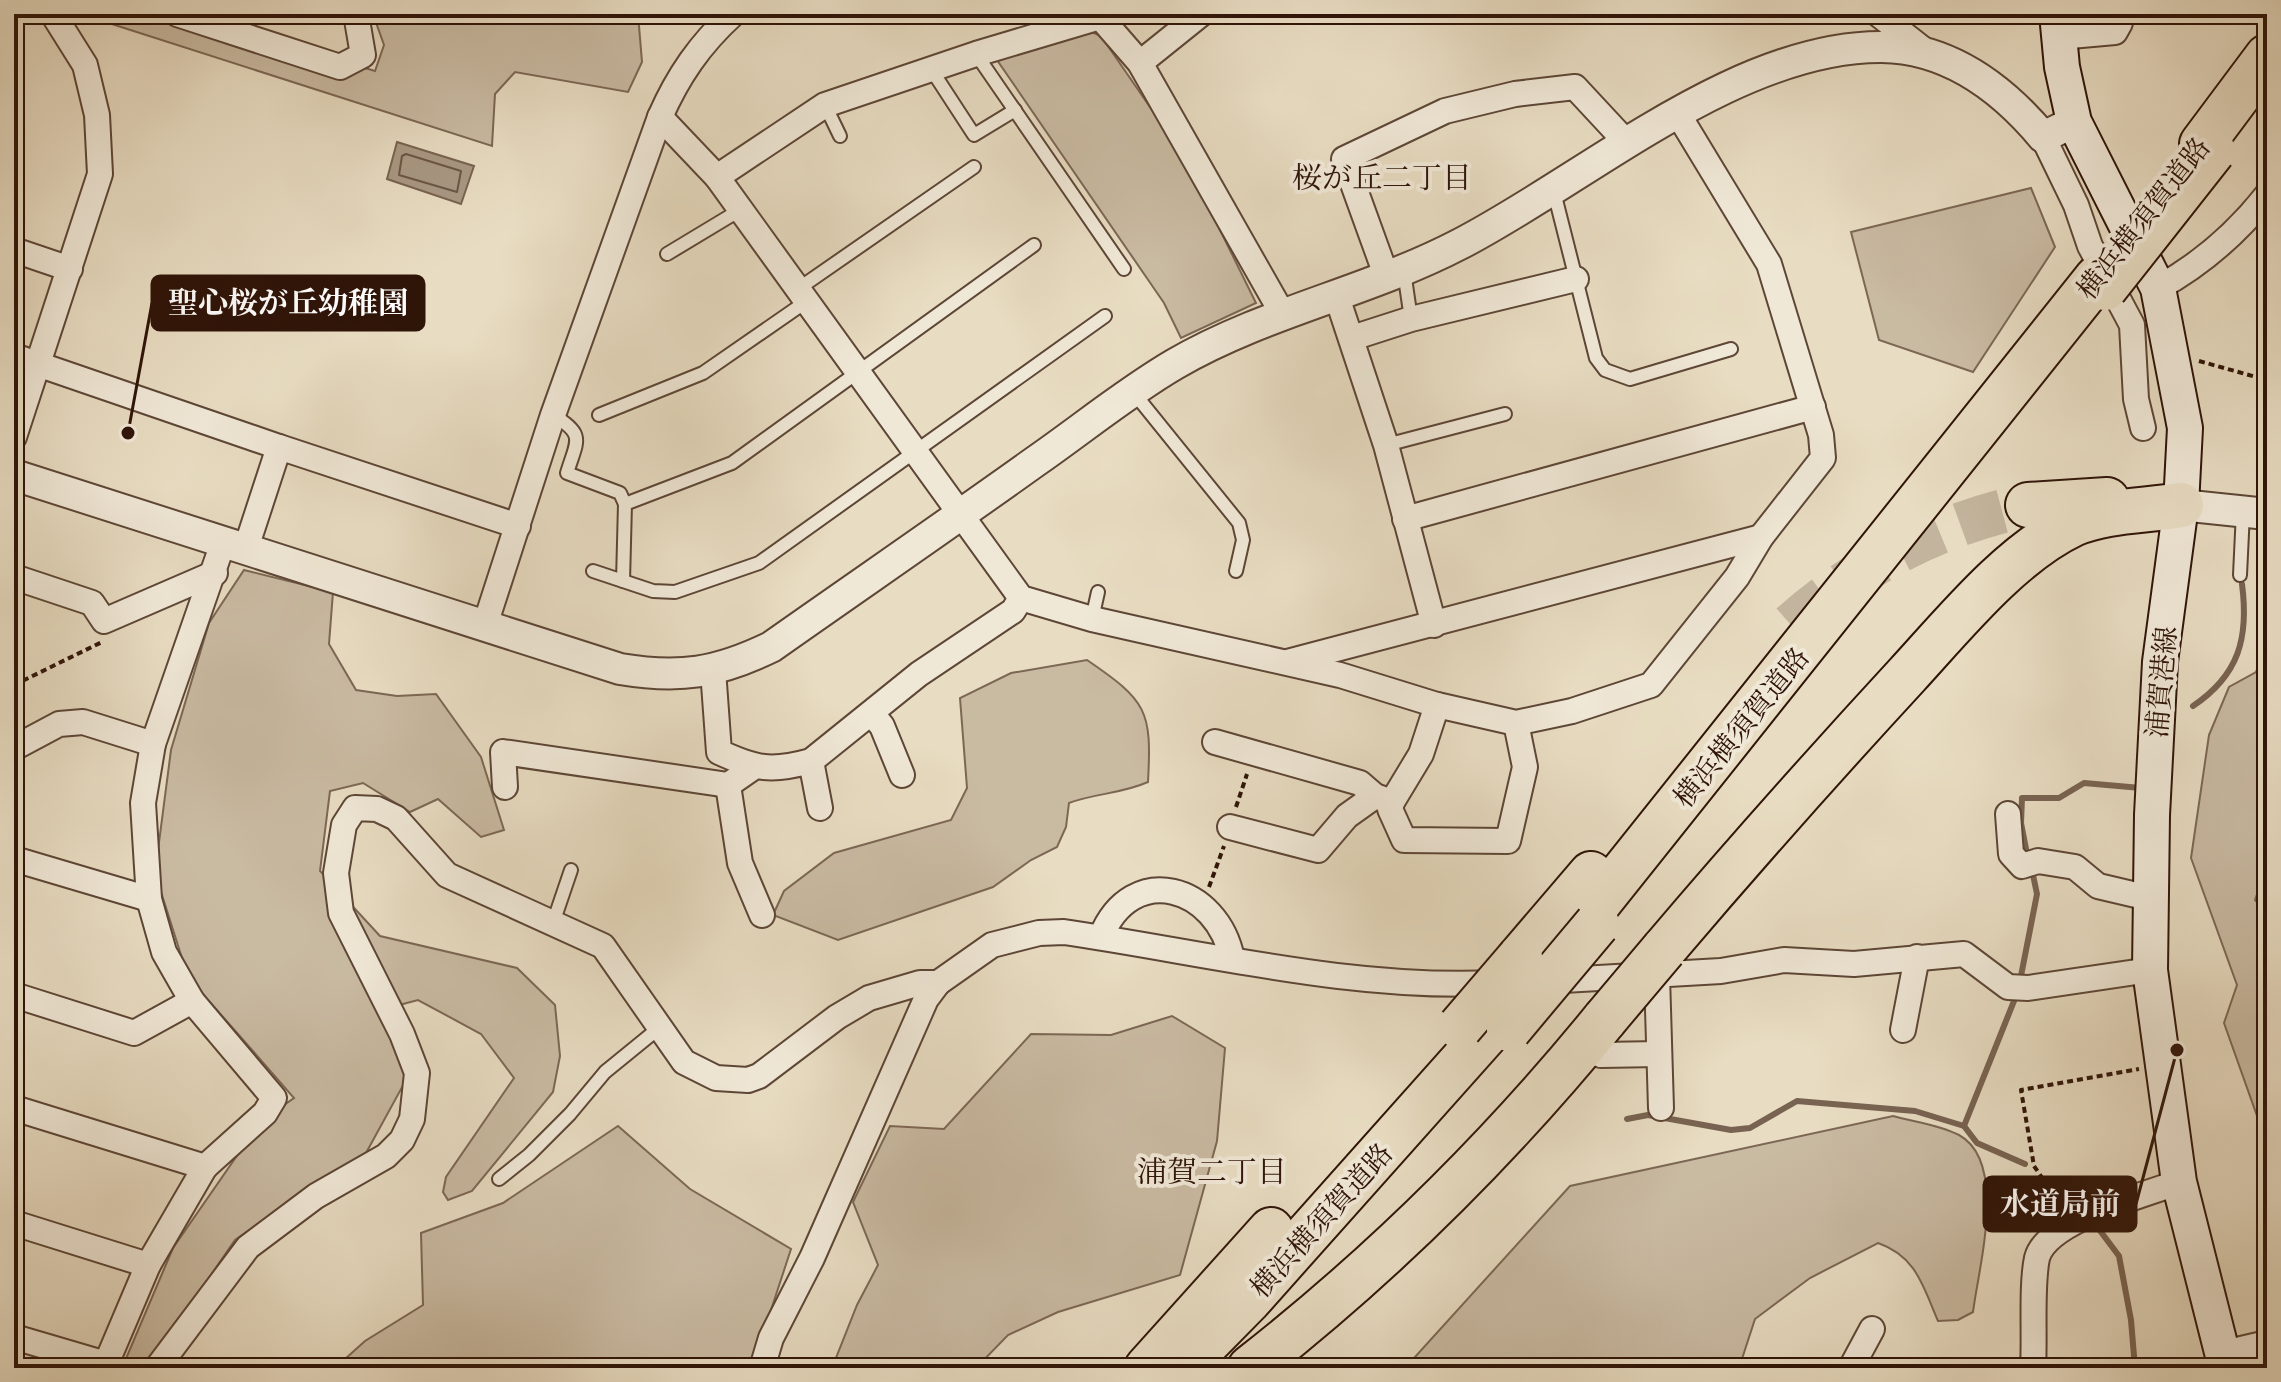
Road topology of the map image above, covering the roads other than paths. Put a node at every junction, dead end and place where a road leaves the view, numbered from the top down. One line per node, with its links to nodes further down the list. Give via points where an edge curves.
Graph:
1 (53, 14): 32 (street, via 85,65 97,115 100,174)
2 (177, 14): 3 (street, via 340,67 363,55)
3 (356, 14)
4 (733, 14): 18 (street, via 703,42)
5 (1201, 14): 12 (street)
6 (1878, 14): 9 (street)
7 (2119, 14): 8 (street, via 2115,32)
8 (2058, 26): 19 (main road, 浦賀港線)
9 (1924, 50): 17 (street, via 1881,47 1800,60); 21 (street, via 1990,85)
10 (976, 54): 12 (street, via 1100,17); 13 (street); 16 (lane)
11 (2267, 57): 23 (highway, 横浜横須賀道路)
12 (1140, 63): 39 (street)
13 (931, 69): 15 (street); 16 (lane, via 974,135)
14 (2267, 79): 23 (highway, 横浜横須賀道路)
15 (825, 105): 20 (lane); 25 (street)
16 (1015, 110): 33 (lane)
17 (1678, 114): 22 (street); 48 (street, via 1769,264)
18 (660, 117): 25 (street); 50 (street)
19 (2074, 122): 21 (street); 36 (main road, 浦賀港線)
20 (840, 136)
21 (2043, 137): 52 (street, via 2090,246 2132,325)
22 (1628, 144): 26 (street); 34 (street, via 1575,87 1515,94 1445,111 1344,159)
23 (2208, 147): 110 (highway, 横浜横須賀道路, via 1590,922)
24 (974, 167): 37 (lane)
25 (717, 177): 28 (street)
26 (1553, 189): 34 (street, via 1459,245); 35 (lane)
27 (2267, 195): 36 (street, via 2234,233)
28 (740, 210): 31 (lane); 37 (street)
29 (1034, 245): 46 (lane)
30 (14, 250): 32 (street)
31 (667, 254)
32 (70, 269): 45 (street)
33 (1124, 269)
34 (1394, 272): 38 (street); 41 (lane)
35 (1576, 279): 41 (street); 43 (lane, via 1596,358 1616,376 1630,379)
36 (2158, 288): 58 (main road, 浦賀港線, via 2185,428)
37 (803, 295): 46 (street); 51 (lane, via 703,373)
38 (1337, 297): 39 (street); 42 (street)
39 (1282, 313): 47 (street, via 1175,364)
40 (1105, 316): 56 (lane)
41 (1411, 319): 42 (street)
42 (1352, 338): 54 (street)
43 (1731, 349)
44 (14, 356): 45 (street)
45 (38, 365): 53 (street); 55 (street)
46 (859, 371): 56 (street); 59 (lane, via 732,463)
47 (1134, 393): 61 (street); 68 (lane, via 1239,523 1243,540)
48 (1813, 407): 63 (street); 65 (street, via 1823,458)
49 (1505, 414): 54 (lane)
50 (553, 415): 59 (lane, via 575,428 578,437 567,473 620,493); 64 (street)
51 (599, 415)
52 (2143, 428)
53 (14, 437)
54 (1386, 445): 63 (street)
55 (279, 447): 64 (street); 66 (street)
56 (916, 449): 61 (street); 72 (lane, via 759,563 675,592)
57 (14, 475): 66 (street)
58 (2182, 488): 60 (highway); 62 (street); 98 (main road, 浦賀港線, via 2160,662); 105 (highway, via 2075,524 2028,553 1758,839)
59 (625, 504): 72 (lane)
60 (2028, 505)
61 (963, 513): 74 (street); 80 (street, via 771,647)
62 (2255, 513): 70 (lane)
63 (1405, 519): 77 (street)
64 (518, 526): 76 (street)
65 (1761, 537): 77 (street); 83 (street, via 1737,577 1651,685)
66 (235, 544): 69 (street); 76 (street)
67 (593, 571): 72 (lane)
68 (1236, 571)
69 (215, 573): 71 (street, via 104,621 92,603); 85 (street)
70 (2240, 575)
71 (14, 577)
72 (623, 581)
73 (1098, 592): 75 (lane)
74 (1021, 598): 75 (street); 82 (street, via 1013,611 919,674)
75 (1092, 619): 79 (street)
76 (485, 625): 80 (street, via 620,669 654,675)
77 (1434, 625): 79 (street)
78 (1791, 625): 110 (highway, bridge, via 1520,957)
79 (1281, 664): 81 (street, via 1340,675)
80 (713, 670): 88 (street, via 719,752)
81 (1437, 705): 83 (street); 92 (street, via 1421,754)
82 (872, 714): 87 (street); 89 (street)
83 (1516, 723): 92 (street, via 1525,767 1508,841 1404,840)
84 (1215, 742): 92 (street, via 1360,783)
85 (153, 744): 86 (street, via 83,722 59,724); 99 (street, via 143,803)
86 (14, 748)
87 (811, 761): 88 (street); 93 (street)
88 (754, 767): 90 (street)
89 (902, 775)
90 (728, 785): 91 (street, via 503,752); 100 (street, via 740,863)
91 (505, 787)
92 (1383, 799): 95 (street, via 1347,816 1318,850)
93 (820, 808)
94 (2008, 814): 98 (street, via 2011,854 2030,864 2075,867 2098,886)
95 (1230, 827)
96 (14, 859): 99 (street)
97 (571, 870): 101 (lane)
98 (2149, 898): 106 (main road, 浦賀港線)
99 (149, 899): 109 (street, via 164,952)
100 (762, 915)
101 (553, 923): 111 (street, via 603,946); 126 (street, via 447,875 396,818 364,806 355,808 348,816 336,873 341,913 417,1073 412,1119 386,1156 316,1196 248,1247)
102 (1101, 937): 104 (street); 104 (street, via 1126,902 1150,890 1169,890 1202,903 1218,920); 107 (street, via 1064,932 1015,937 992,945)
103 (1917, 957): 105 (street, via 1854,964); 106 (street, via 1964,954 2018,988); 112 (street)
104 (1232, 959): 105 (street, via 1443,986)
105 (1660, 963): 113 (highway, bridge); 114 (street)
106 (2150, 970): 119 (main road, 浦賀港線)
107 (938, 983): 111 (street, via 869,998 748,1080 716,1078 684,1062); 127 (street, via 926,999 856,1162 771,1338)
108 (14, 995): 109 (street, via 134,1033)
109 (192, 1001): 117 (street, via 274,1098 265,1113)
110 (1488, 1027): 128 (highway); 129 (highway, 横浜横須賀道路, via 1258,1290); 130 (highway, 横浜横須賀道路, via 1323,1245)
111 (659, 1028): 118 (lane, via 605,1072 560,1124)
112 (1903, 1030)
113 (1603, 1037): 114 (street); 131 (highway, via 1441,1203)
114 (1659, 1054): 116 (street)
115 (14, 1108): 117 (street)
116 (1661, 1108)
117 (205, 1167): 121 (street)
118 (499, 1179)
119 (2179, 1182): 125 (main road, 浦賀港線); 133 (street, via 2049,1236 2038,1254)
120 (14, 1223): 121 (street)
121 (148, 1265): 123 (street, via 106,1364)
122 (1872, 1329): 132 (street)
123 (14, 1337)
124 (2267, 1343): 125 (street)
125 (2223, 1361)
126 (157, 1368)
127 (762, 1368)
128 (1147, 1368)
129 (1182, 1368)
130 (1210, 1368)
131 (1250, 1368)
132 (1851, 1368)
133 (2033, 1368)

